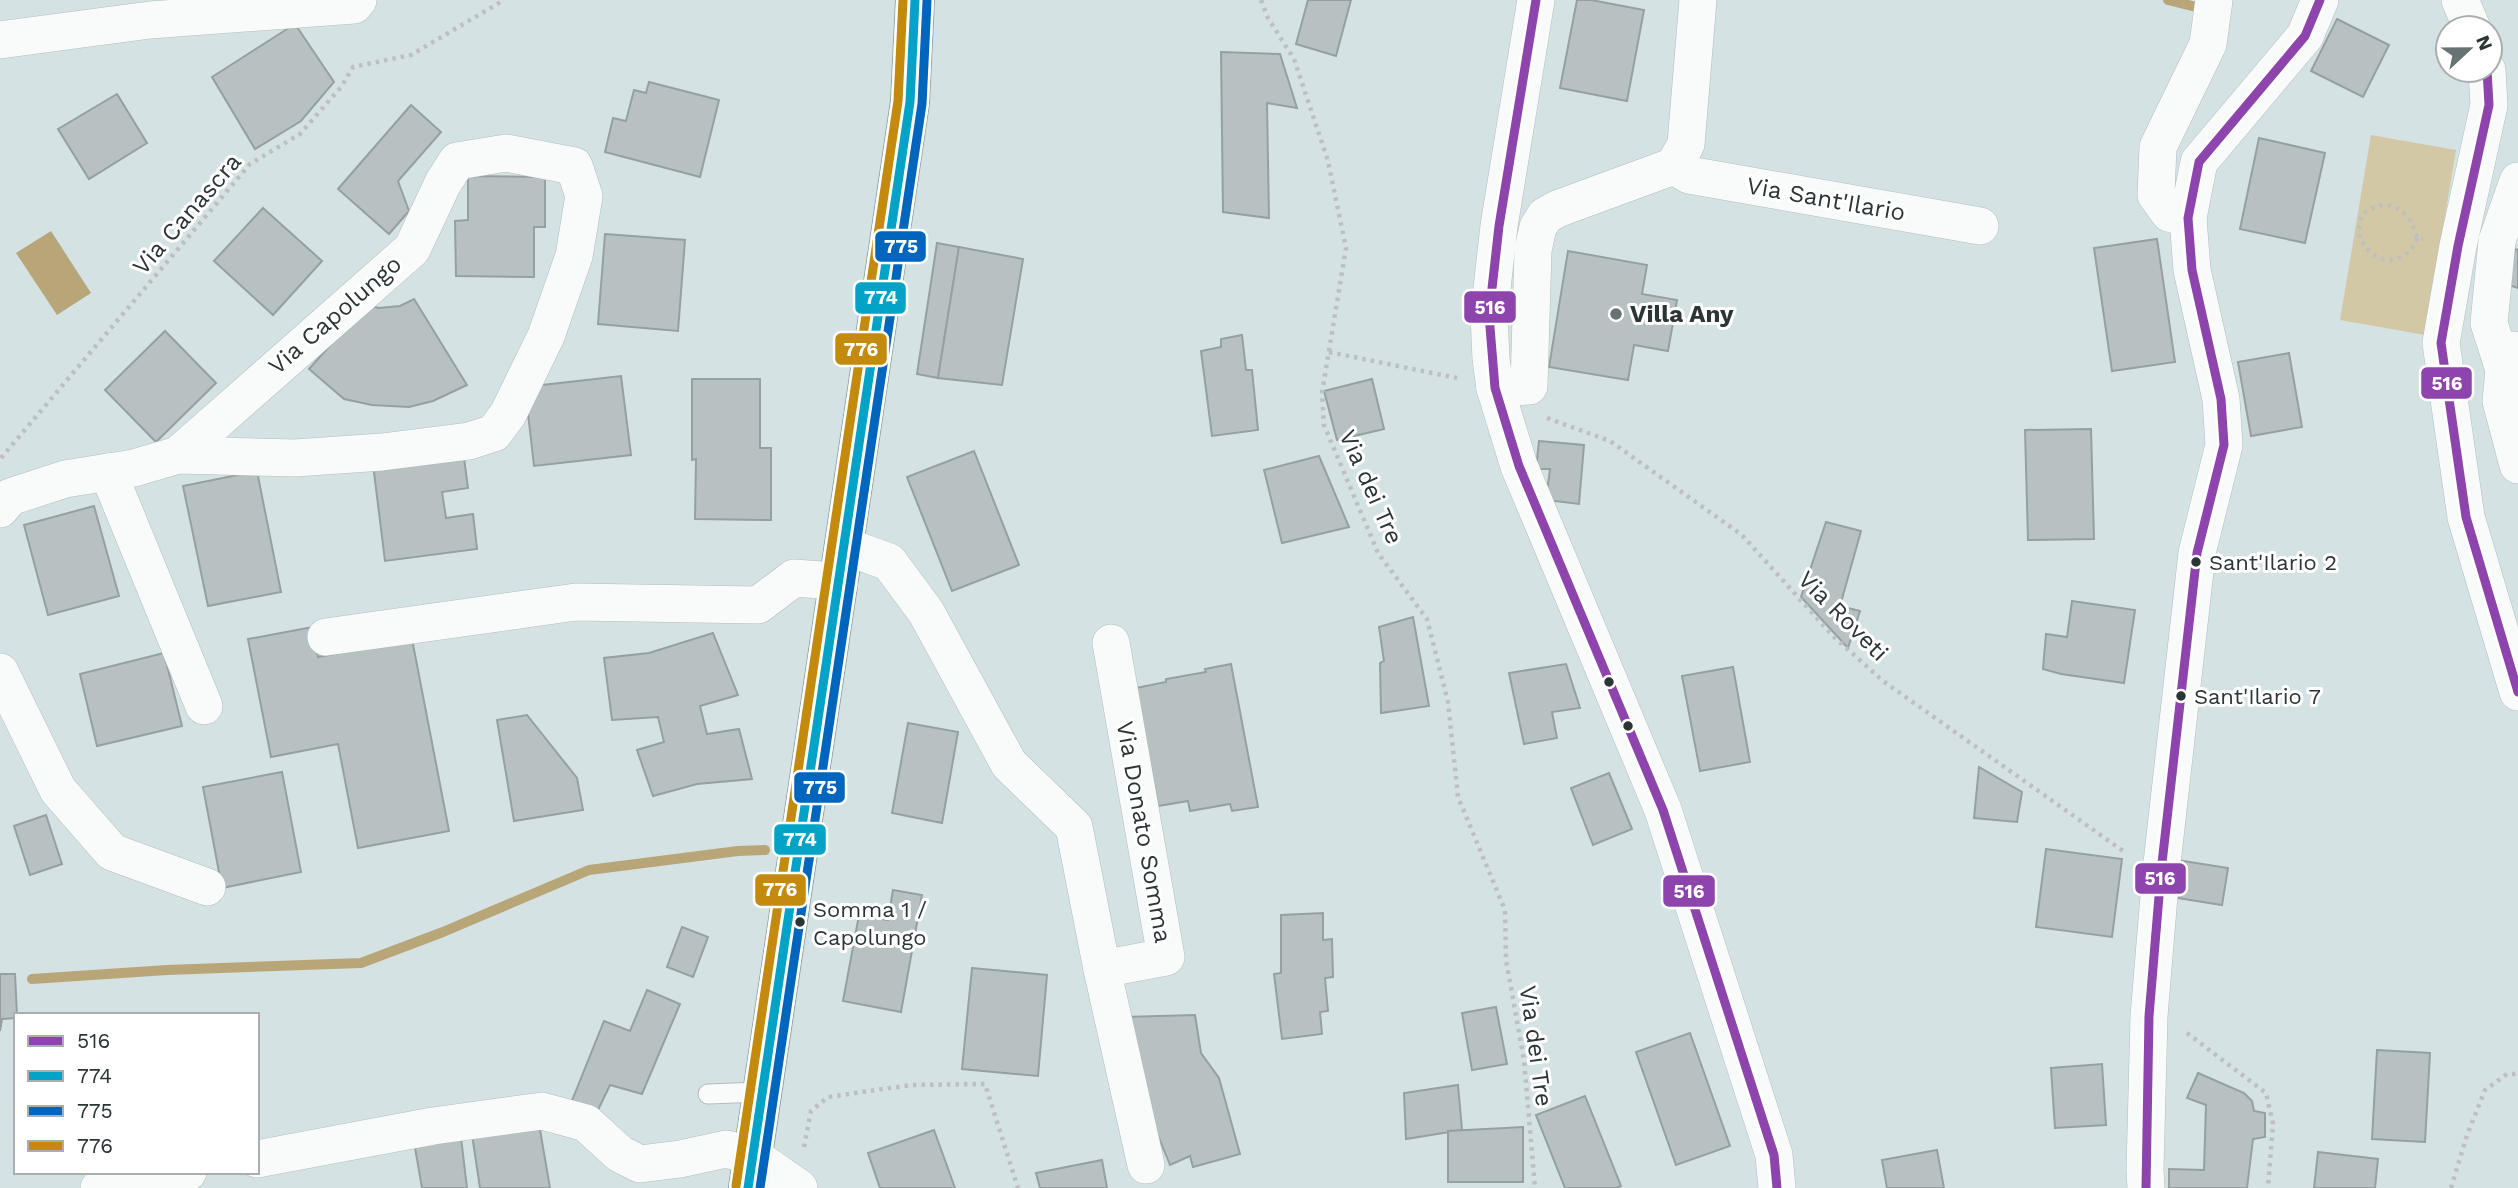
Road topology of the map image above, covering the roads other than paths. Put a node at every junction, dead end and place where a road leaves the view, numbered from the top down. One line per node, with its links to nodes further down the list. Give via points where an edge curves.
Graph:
1 (358, 0): 7 (street, via 354,5 150,20)
2 (915, 0): 19 (main road, via 910,102)
3 (1536, 0): 14 (street, via 1489,315)
4 (1698, 0): 9 (street, via 1686,144)
5 (2214, 0): 11 (street, via 2208,44 2158,147 2157,195 2169,213)
6 (2320, 0): 11 (street, via 2305,36 2199,162)
7 (0, 40)
8 (2488, 84): 24 (street, via 2489,105 2441,343 2466,517)
9 (1674, 166): 12 (street, Via Sant'Ilario, via 1689,175); 14 (street, via 1545,216 1533,250 1529,386)
10 (2518, 181): 13 (street, via 2497,241 2490,323)
11 (2188, 218): 37 (street, via 2192,270 2221,399 2224,445 2197,553 2161,872 2149,1016)
12 (1980, 226)
13 (2511, 355): 16 (street, via 2501,401)
14 (1495, 388): 36 (street, via 1519,466 1663,810 1774,1156)
15 (178, 455): 15 (street, Via Capolungo, via 295,458 382,452 457,443 494,433 509,414 547,336 574,256 584,196 574,166 506,153 457,161 412,248); 17 (street, Via Capolungo)
16 (2518, 465)
17 (108, 472): 18 (street, Via Capolungo, via 65,479 10,497); 25 (street)
18 (0, 509)
19 (845, 546): 20 (main road); 27 (street, via 889,562 926,612 1009,764 1074,827)
20 (839, 585): 21 (street, via 794,578 758,605 576,602); 28 (main road)
21 (326, 637)
22 (1111, 643): 27 (street, Via Donato Somma, via 1166,957)
23 (0, 671): 26 (street, via 58,790 112,852)
24 (2518, 692)
25 (204, 706)
26 (206, 887)
27 (1102, 969): 31 (street)
28 (761, 1093): 29 (lane); 32 (main road)
29 (708, 1094)
30 (259, 1159): 32 (street, via 542,1111 586,1123 620,1154 640,1164 726,1149)
31 (1146, 1165)
32 (751, 1172): 34 (street)
33 (177, 1174): 35 (street)
34 (797, 1187)
35 (99, 1188)
36 (1777, 1188)
37 (2146, 1188)

